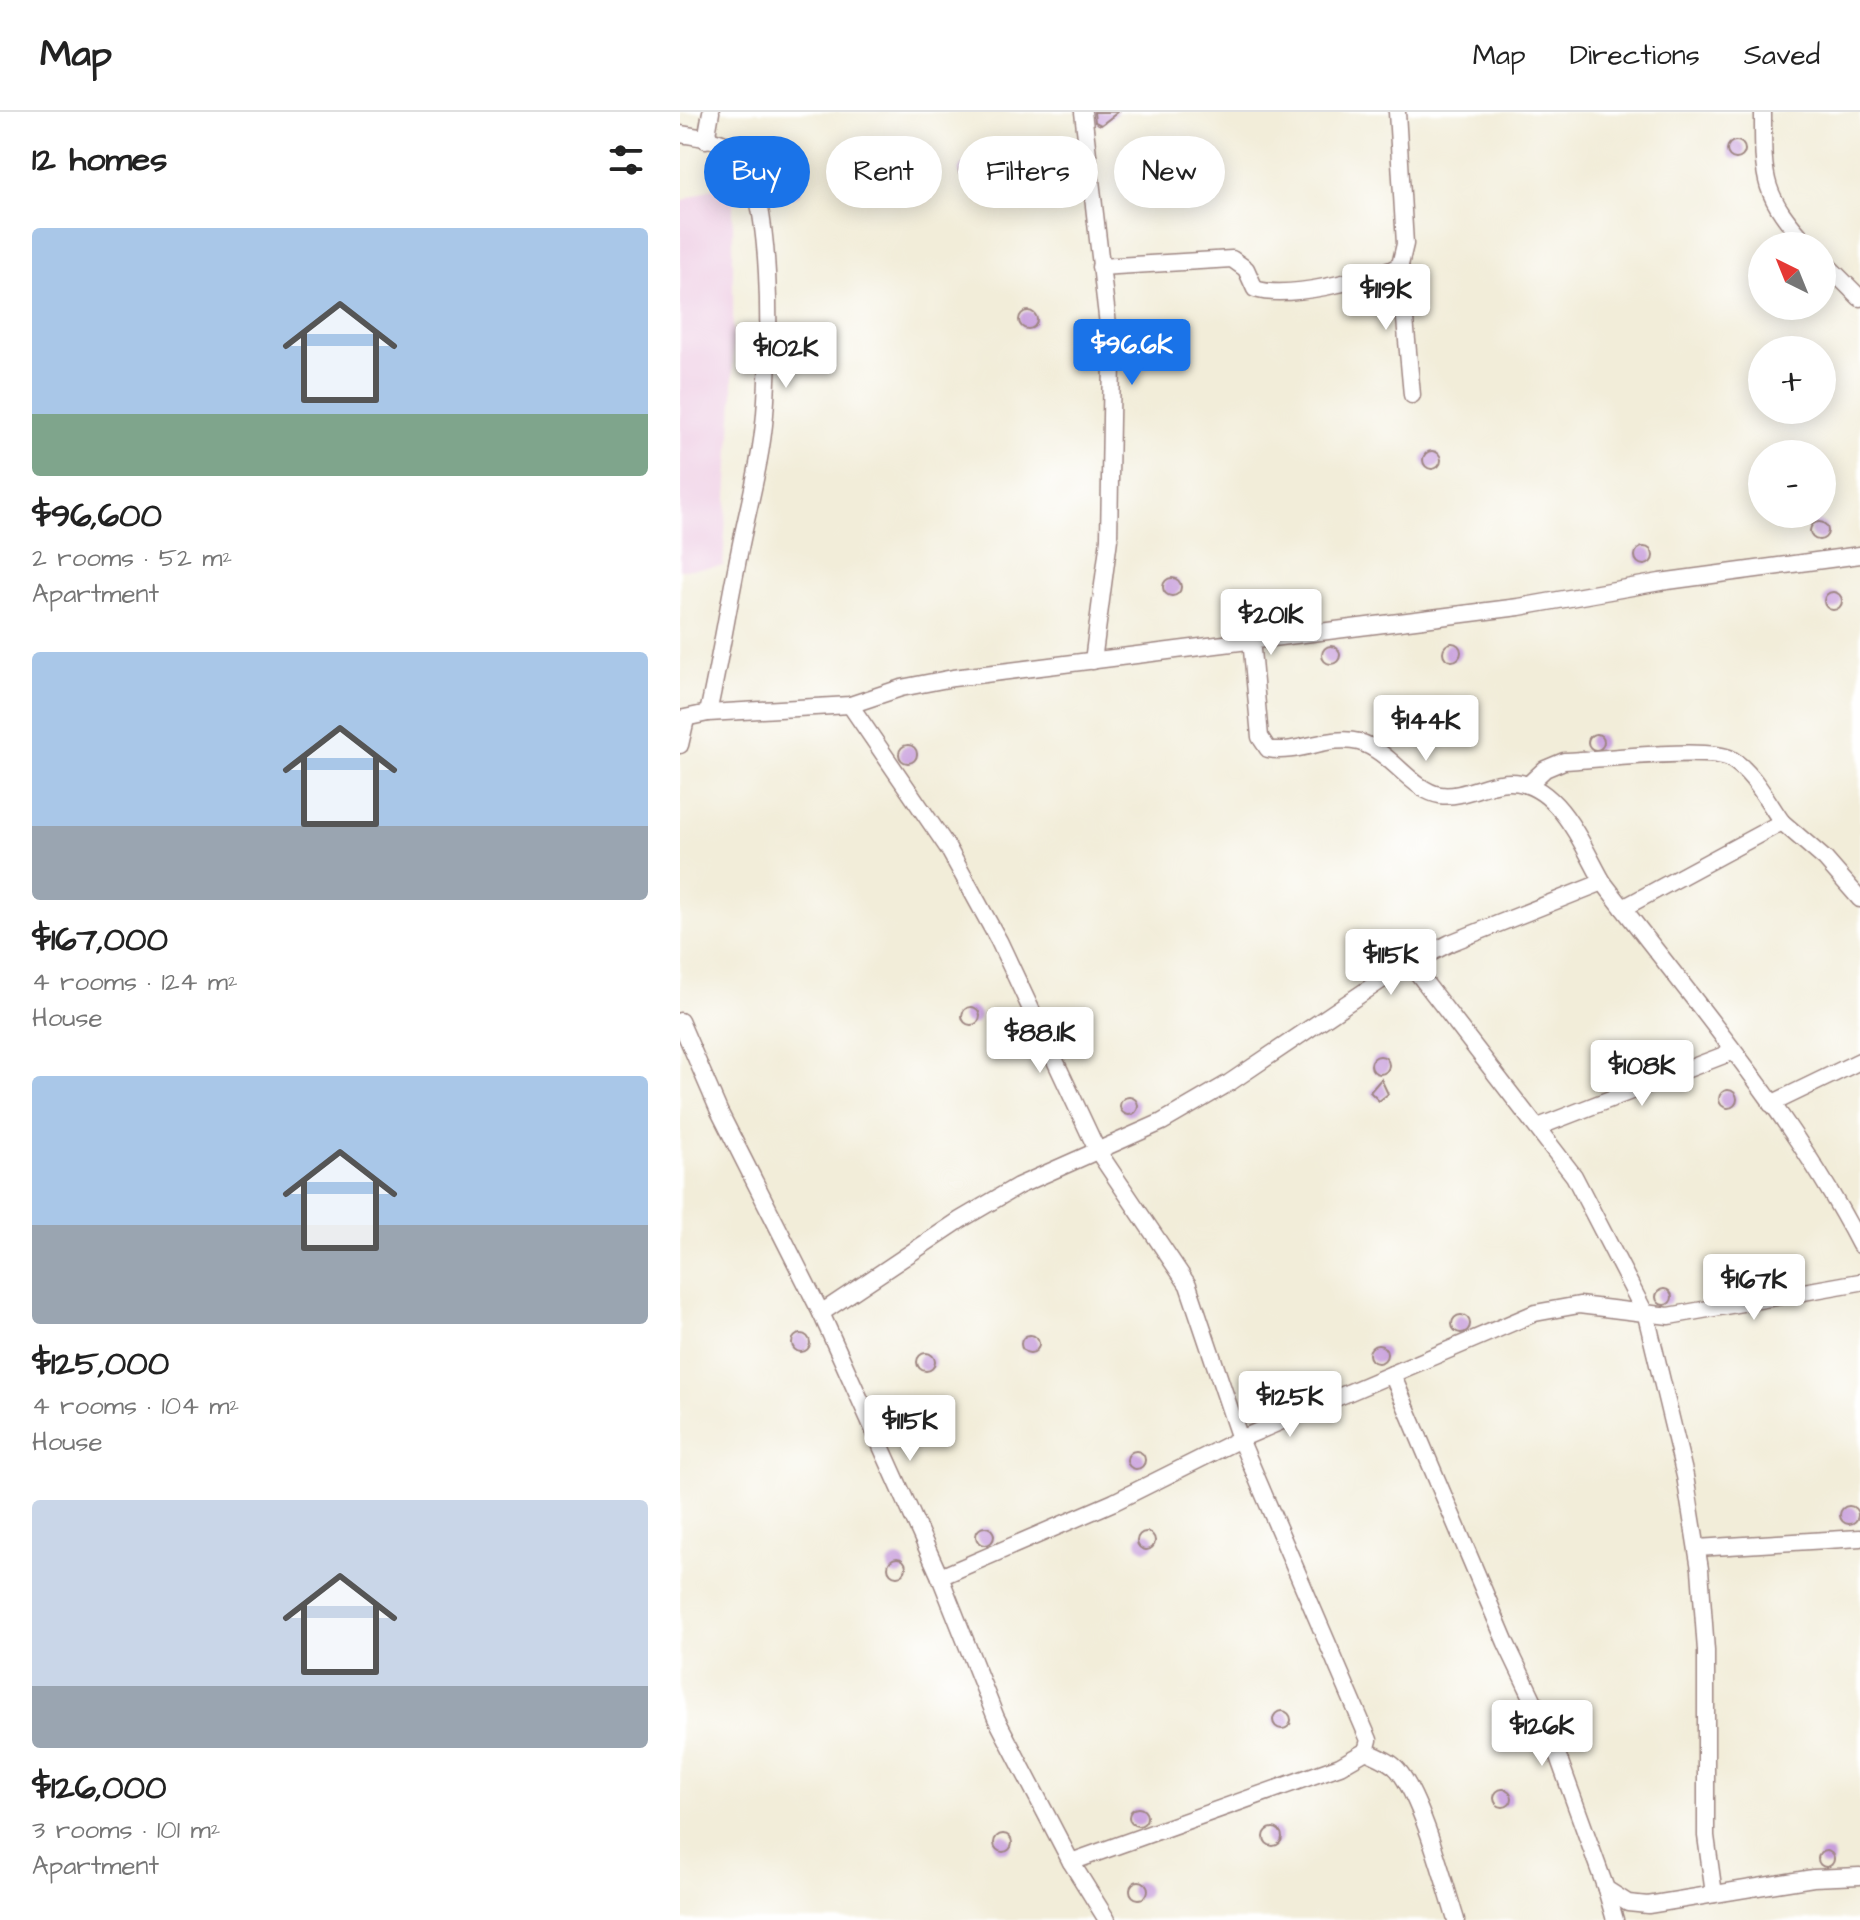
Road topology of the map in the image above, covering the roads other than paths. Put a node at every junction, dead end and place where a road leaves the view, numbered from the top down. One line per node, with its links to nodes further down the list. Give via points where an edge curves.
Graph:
1 (711, 112): 6 (street)
2 (1083, 112): 11 (street)
3 (1397, 112): 10 (street, via 1405,244)
4 (1763, 112): 9 (street, via 1770,196)
5 (680, 134): 7 (street)
6 (707, 136)
7 (704, 140)
8 (760, 208): 21 (street, via 767,294 765,413)
9 (1796, 232)
10 (1400, 265): 11 (street, via 1329,285 1270,292 1255,289 1246,269 1232,259); 16 (street)
11 (1100, 267): 19 (street, via 1112,391 1109,539)
12 (1860, 272): 14 (street)
13 (1836, 274): 14 (street)
14 (1842, 280): 15 (street)
15 (1860, 298)
16 (1412, 395)
17 (1860, 555): 18 (street, via 1519,607)
18 (1251, 639): 19 (street); 24 (street, via 1260,737 1268,749 1358,741 1392,759 1431,793 1443,796 1501,782)
19 (1093, 661): 20 (street, via 953,678)
20 (850, 705): 21 (street); 35 (street, via 948,848 999,941)
21 (708, 713): 22 (street)
22 (683, 719): 23 (street)
23 (680, 745)
24 (1529, 784): 25 (street, via 1564,761 1721,754 1751,777); 26 (street, via 1561,810)
25 (1782, 822): 27 (street); 28 (street)
26 (1603, 882): 28 (street); 29 (street)
27 (1860, 899)
28 (1623, 908): 31 (street)
29 (1410, 963): 34 (street); 35 (street, via 1229,1083 1162,1122)
30 (680, 1021): 38 (street, via 719,1111)
31 (1732, 1052): 33 (street); 34 (street)
32 (1860, 1061): 33 (street)
33 (1771, 1104): 36 (street)
34 (1538, 1127): 39 (street, via 1587,1197)
35 (1097, 1150): 38 (street, via 960,1220); 41 (street, via 1188,1285)
36 (1860, 1245)
37 (1860, 1282): 39 (street, via 1691,1314)
38 (821, 1313): 44 (street)
39 (1646, 1315): 40 (street, via 1560,1306); 43 (street)
40 (1392, 1374): 41 (street); 48 (street, via 1551,1737)
41 (1240, 1439): 44 (street, via 1114,1502); 45 (street, via 1366,1729)
42 (1860, 1538): 43 (street)
43 (1697, 1548): 49 (street, via 1706,1651 1706,1836)
44 (940, 1577): 46 (street, via 996,1718)
45 (1366, 1751): 46 (street, via 1313,1777); 51 (street, via 1396,1767 1404,1779)
46 (1071, 1862): 50 (street)
47 (1860, 1876): 49 (street)
48 (1606, 1889): 49 (street, via 1628,1903 1648,1905); 52 (street)
49 (1714, 1894)
50 (1107, 1920)
51 (1456, 1920)
52 (1615, 1920)

